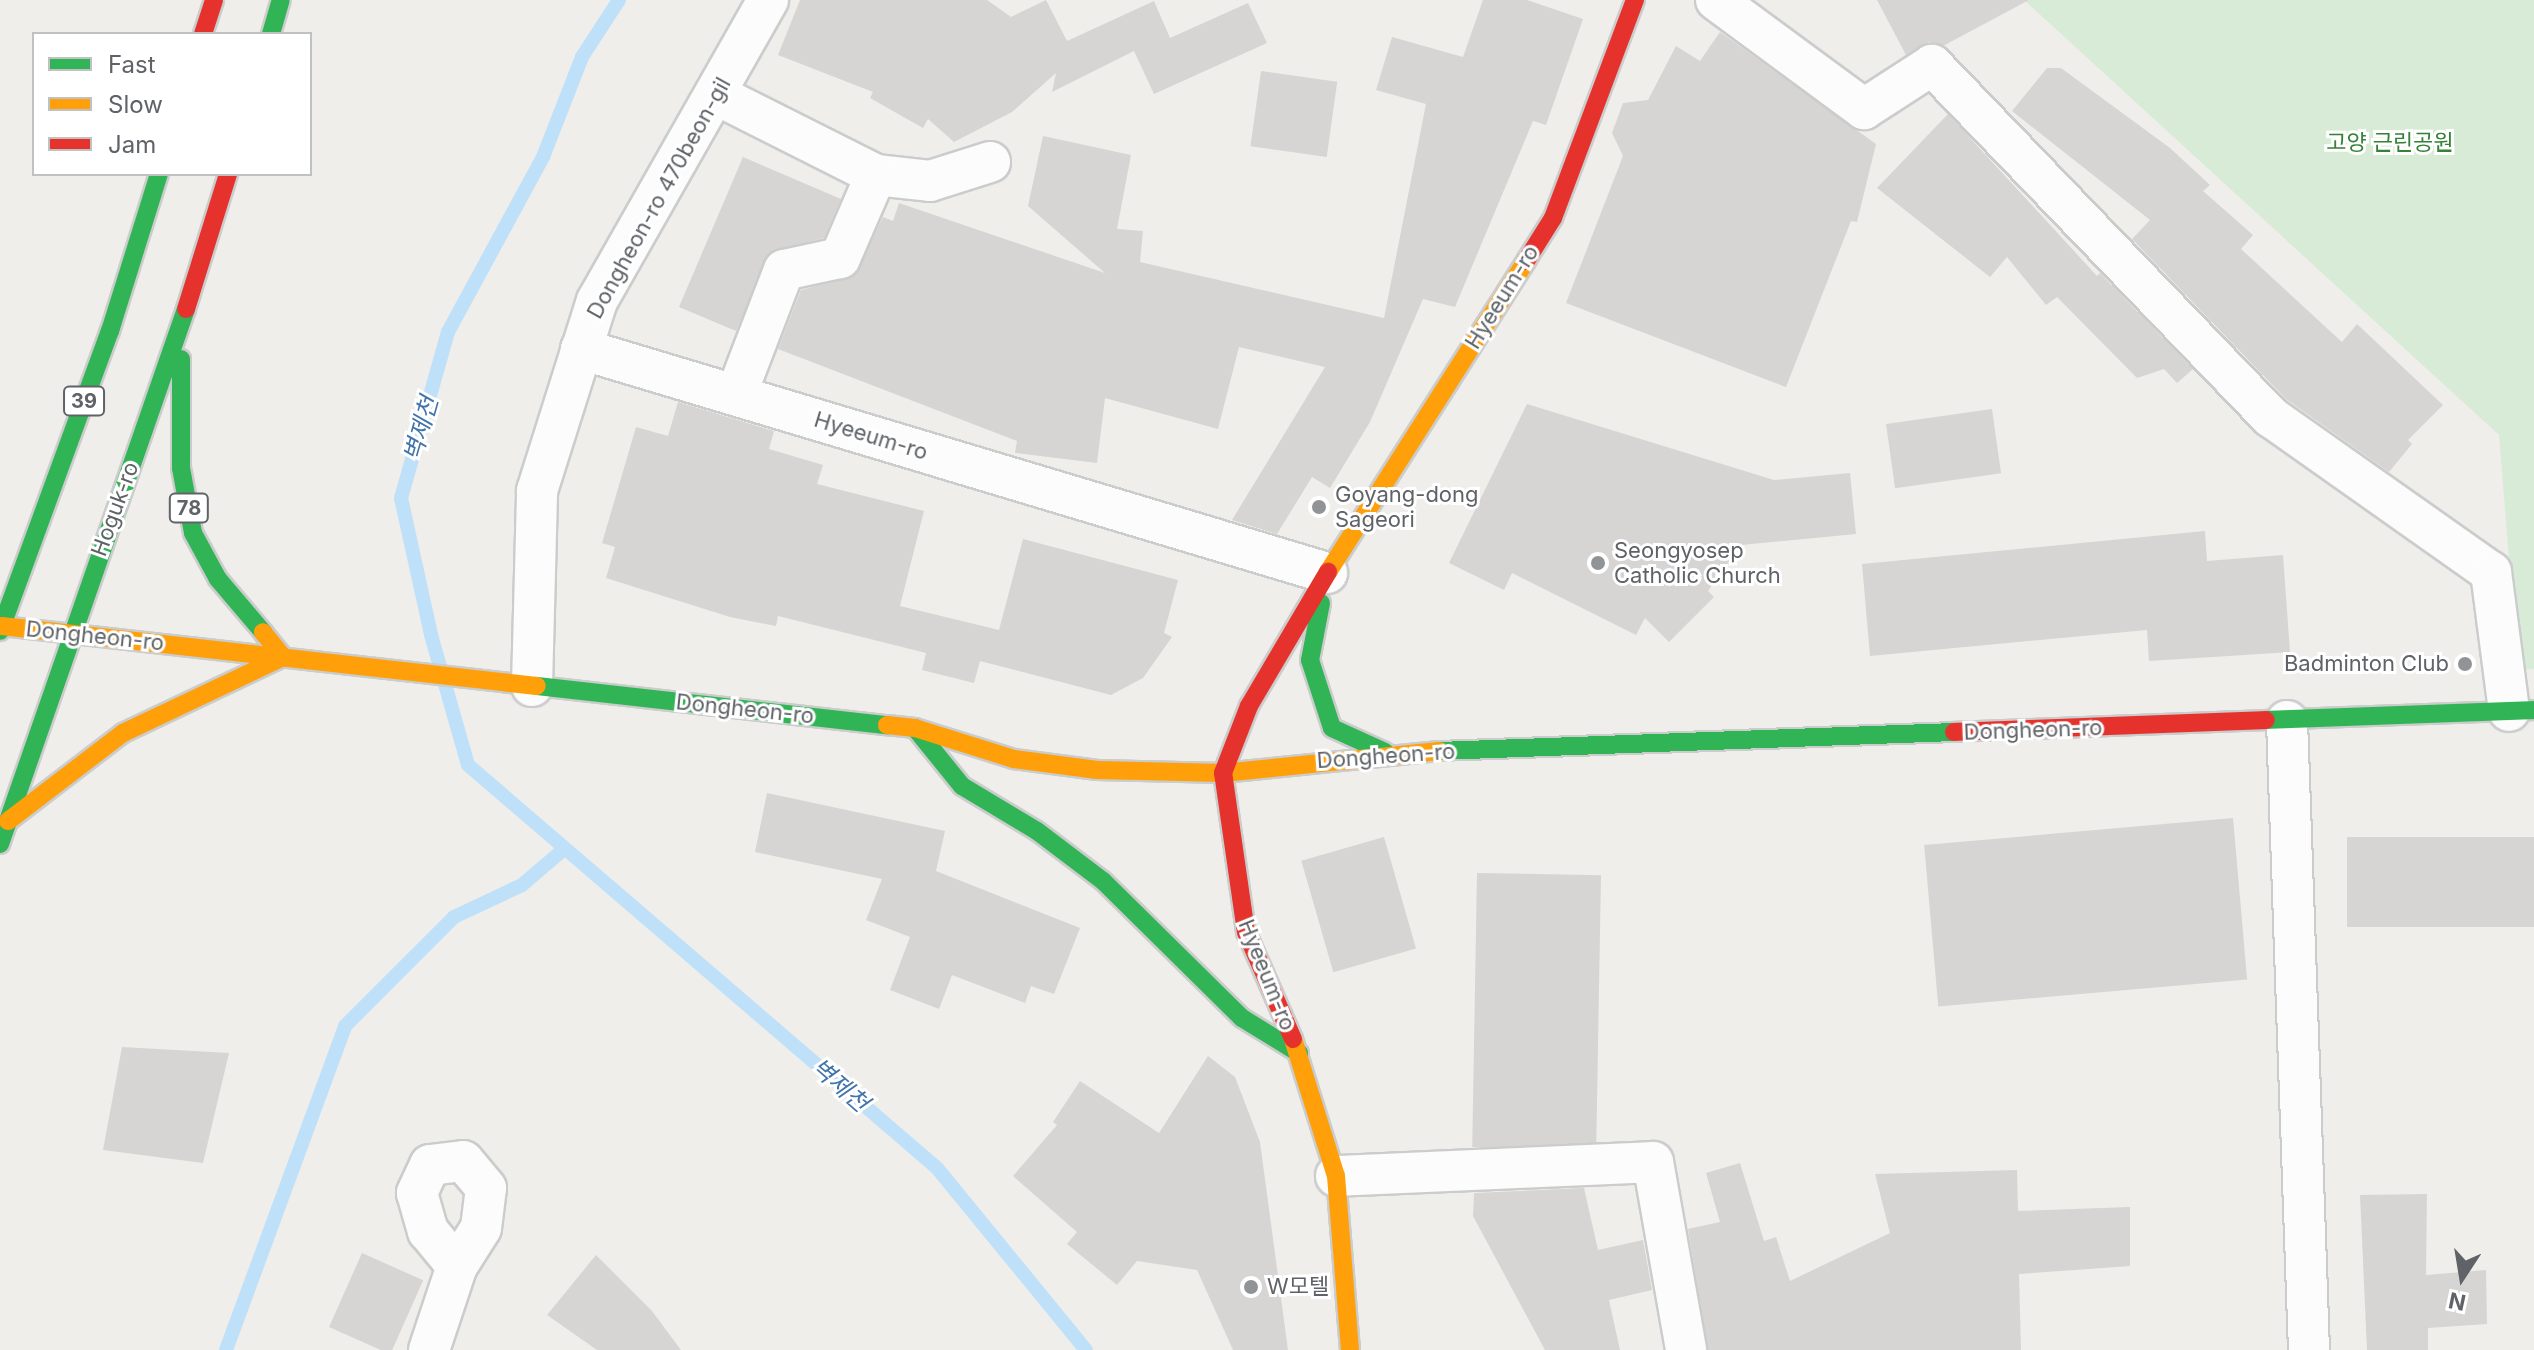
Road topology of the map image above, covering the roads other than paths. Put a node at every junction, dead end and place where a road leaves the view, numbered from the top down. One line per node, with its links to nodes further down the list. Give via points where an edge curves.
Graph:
1 (214, 0): 6 (main road)
2 (281, 0): 7 (main road)
3 (768, 0): 8 (street, Dongheon-ro 470beon-gil)
4 (1635, 0): 16 (main road, Hyeeum-ro, via 1553,218)
5 (1716, 0): 21 (street, Dongheon-ro, via 1864,109 1932,65 2271,417 2491,572)
6 (204, 32)
7 (272, 32)
8 (715, 94): 10 (street); 14 (street, Dongheon-ro 470beon-gil, via 597,301)
9 (990, 162): 10 (street, via 930,181)
10 (876, 175): 15 (street, via 840,258 784,270)
11 (158, 176): 17 (main road, 39, via 110,331)
12 (227, 176): 13 (main road, Hoguk-ro)
13 (180, 329): 18 (main road, Hoguk-ro); 19 (main road, 78, via 181,468 193,533 218,579)
14 (581, 349): 15 (street, Hyeeum-ro); 20 (street, Dongheon-ro 470beon-gil, via 537,491)
15 (736, 395): 16 (street, Hyeeum-ro)
16 (1327, 573): 24 (main road, via 1310,660 1332,728); 25 (main road, Hyeeum-ro, via 1249,706)
17 (1, 628): 18 (main road, Dongheon-ro)
18 (70, 634): 19 (main road, Dongheon-ro); 26 (main road, Hoguk-ro)
19 (283, 657): 20 (main road, Dongheon-ro); 26 (main road, via 123,733)
20 (532, 686): 23 (main road, Dongheon-ro)
21 (2521, 711): 22 (main road, Dongheon-ro)
22 (2287, 721): 24 (main road, Dongheon-ro); 34 (street)
23 (915, 728): 25 (main road, Dongheon-ro, via 1014,759 1097,770); 28 (main road, via 962,786 1037,831 1103,881 1242,1018)
24 (1387, 753): 25 (main road, Dongheon-ro)
25 (1223, 773): 28 (main road, Hyeeum-ro, via 1246,932)
26 (8, 821): 27 (main road, Hoguk-ro)
27 (0, 844)
28 (1299, 1053): 29 (main road, Hyeeum-ro)
29 (1336, 1176): 32 (main road, Hyeeum-ro); 33 (street, via 1653,1162)
30 (457, 1266): 31 (street)
31 (429, 1350)
32 (1350, 1350)
33 (1686, 1350)
34 (2309, 1350)

